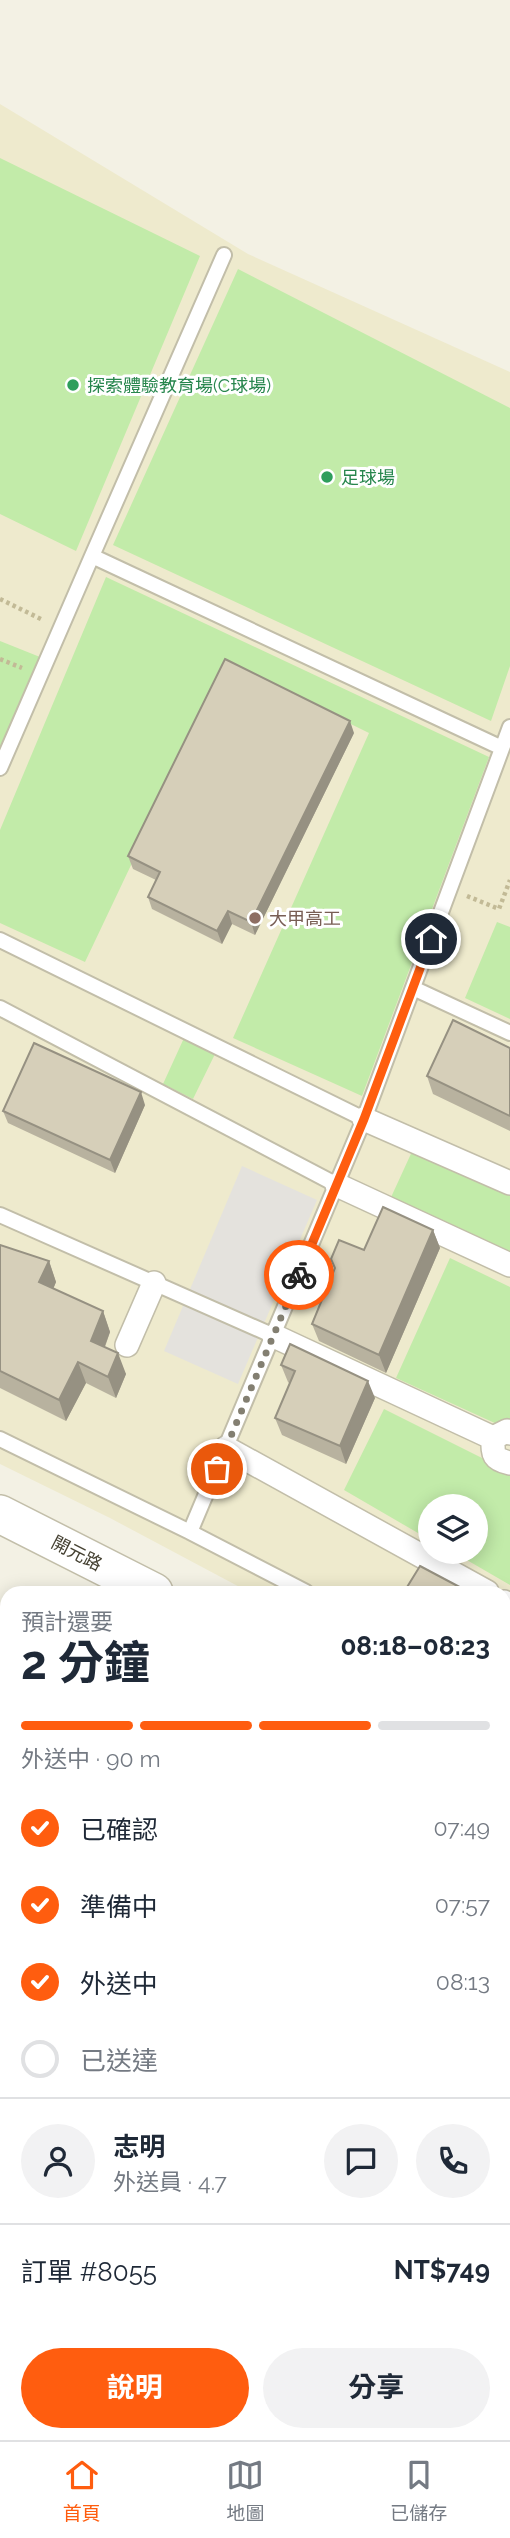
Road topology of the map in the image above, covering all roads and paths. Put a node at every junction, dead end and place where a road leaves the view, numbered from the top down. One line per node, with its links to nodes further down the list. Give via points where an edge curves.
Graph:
1 (224, 255): 2 (lane)
2 (92, 556): 4 (lane); 6 (lane)
3 (0, 599): 4 (path)
4 (60, 628): 7 (lane)
5 (510, 727): 6 (lane)
6 (502, 748): 9 (lane)
7 (0, 768)
8 (510, 880): 9 (path, via 499,909)
9 (449, 889): 11 (lane)
10 (0, 940): 14 (lane)
11 (413, 988): 13 (lane); 14 (lane)
12 (0, 1008): 16 (lane)
13 (510, 1034)
14 (364, 1119): 15 (street); 16 (lane)
15 (510, 1184)
16 (337, 1185): 18 (street); 20 (lane)
17 (0, 1215): 19 (lane)
18 (510, 1265)
19 (154, 1283): 20 (lane); 21 (street)
20 (274, 1336): 22 (street); 24 (lane)
21 (127, 1345)
22 (502, 1436): 25 (street, via 493,1453)
23 (0, 1439): 27 (lane)
24 (226, 1448): 27 (lane); 30 (street)
25 (510, 1463)
26 (0, 1514): 28 (street, 開元路)
27 (190, 1532): 29 (lane)
28 (142, 1586)
29 (294, 1586)
30 (476, 1586)

